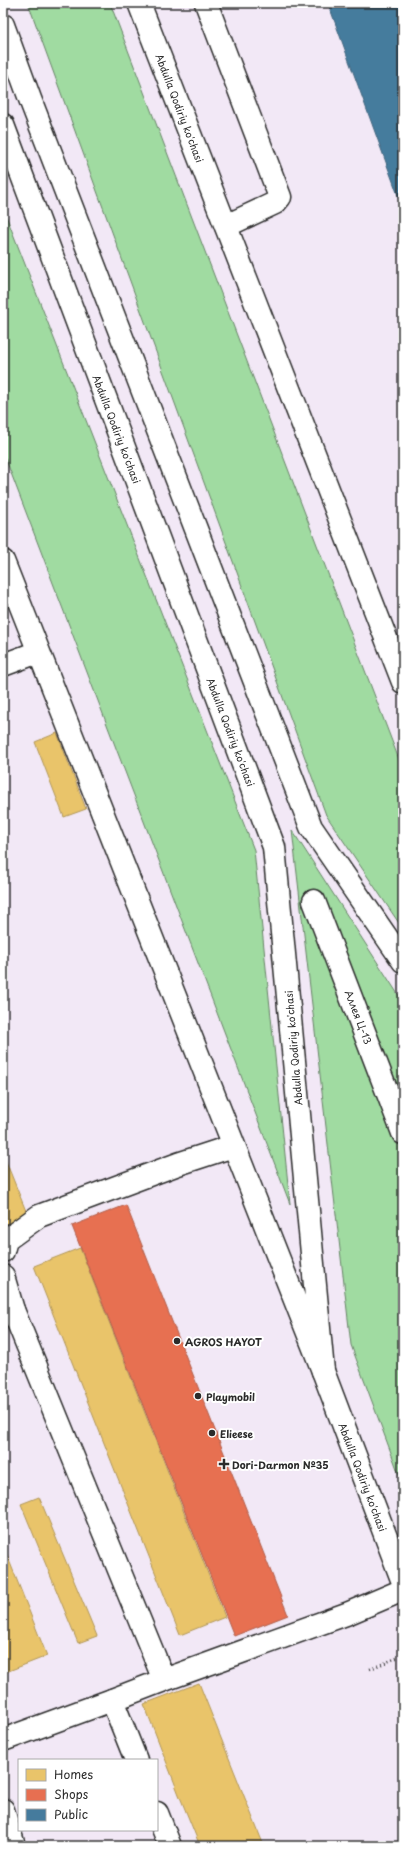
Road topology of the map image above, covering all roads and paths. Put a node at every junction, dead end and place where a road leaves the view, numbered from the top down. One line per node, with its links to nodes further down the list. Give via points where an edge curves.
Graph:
1 (139, 3): 5 (main road, Abdulla Qodiriy ko'chasi)
2 (206, 3): 5 (main road, via 280,197 275,204)
3 (3, 24): 11 (main road, via 312,827)
4 (3, 125): 17 (main road, Abdulla Qodiriy ko'chasi, via 274,847)
5 (226, 226): 9 (main road, Abdulla Qodiriy ko'chasi)
6 (3, 561): 7 (main road, Abdulla Qodiriy ko'chasi)
7 (38, 652): 8 (main road); 13 (main road, Abdulla Qodiriy ko'chasi)
8 (3, 665)
9 (403, 682)
10 (314, 901): 12 (main road, Аллея Ц-13)
11 (403, 961)
12 (403, 1133)
13 (233, 1146): 14 (main road, via 39,1216 6,1240); 17 (main road, Abdulla Qodiriy ko'chasi)
14 (3, 1251)
15 (3, 1276): 16 (main road)
16 (8, 1312): 22 (main road)
17 (323, 1371): 18 (main road, Abdulla Qodiriy ko'chasi)
18 (403, 1582)
19 (403, 1590): 22 (main road, via 349,1613)
20 (399, 1657): 21 (path)
21 (370, 1669)
22 (164, 1680): 23 (main road)
23 (112, 1700): 24 (main road); 25 (main road)
24 (3, 1740)
25 (136, 1759)
26 (3, 1810): 28 (main road)
27 (158, 1816): 29 (main road)
28 (14, 1846)
29 (170, 1846)

